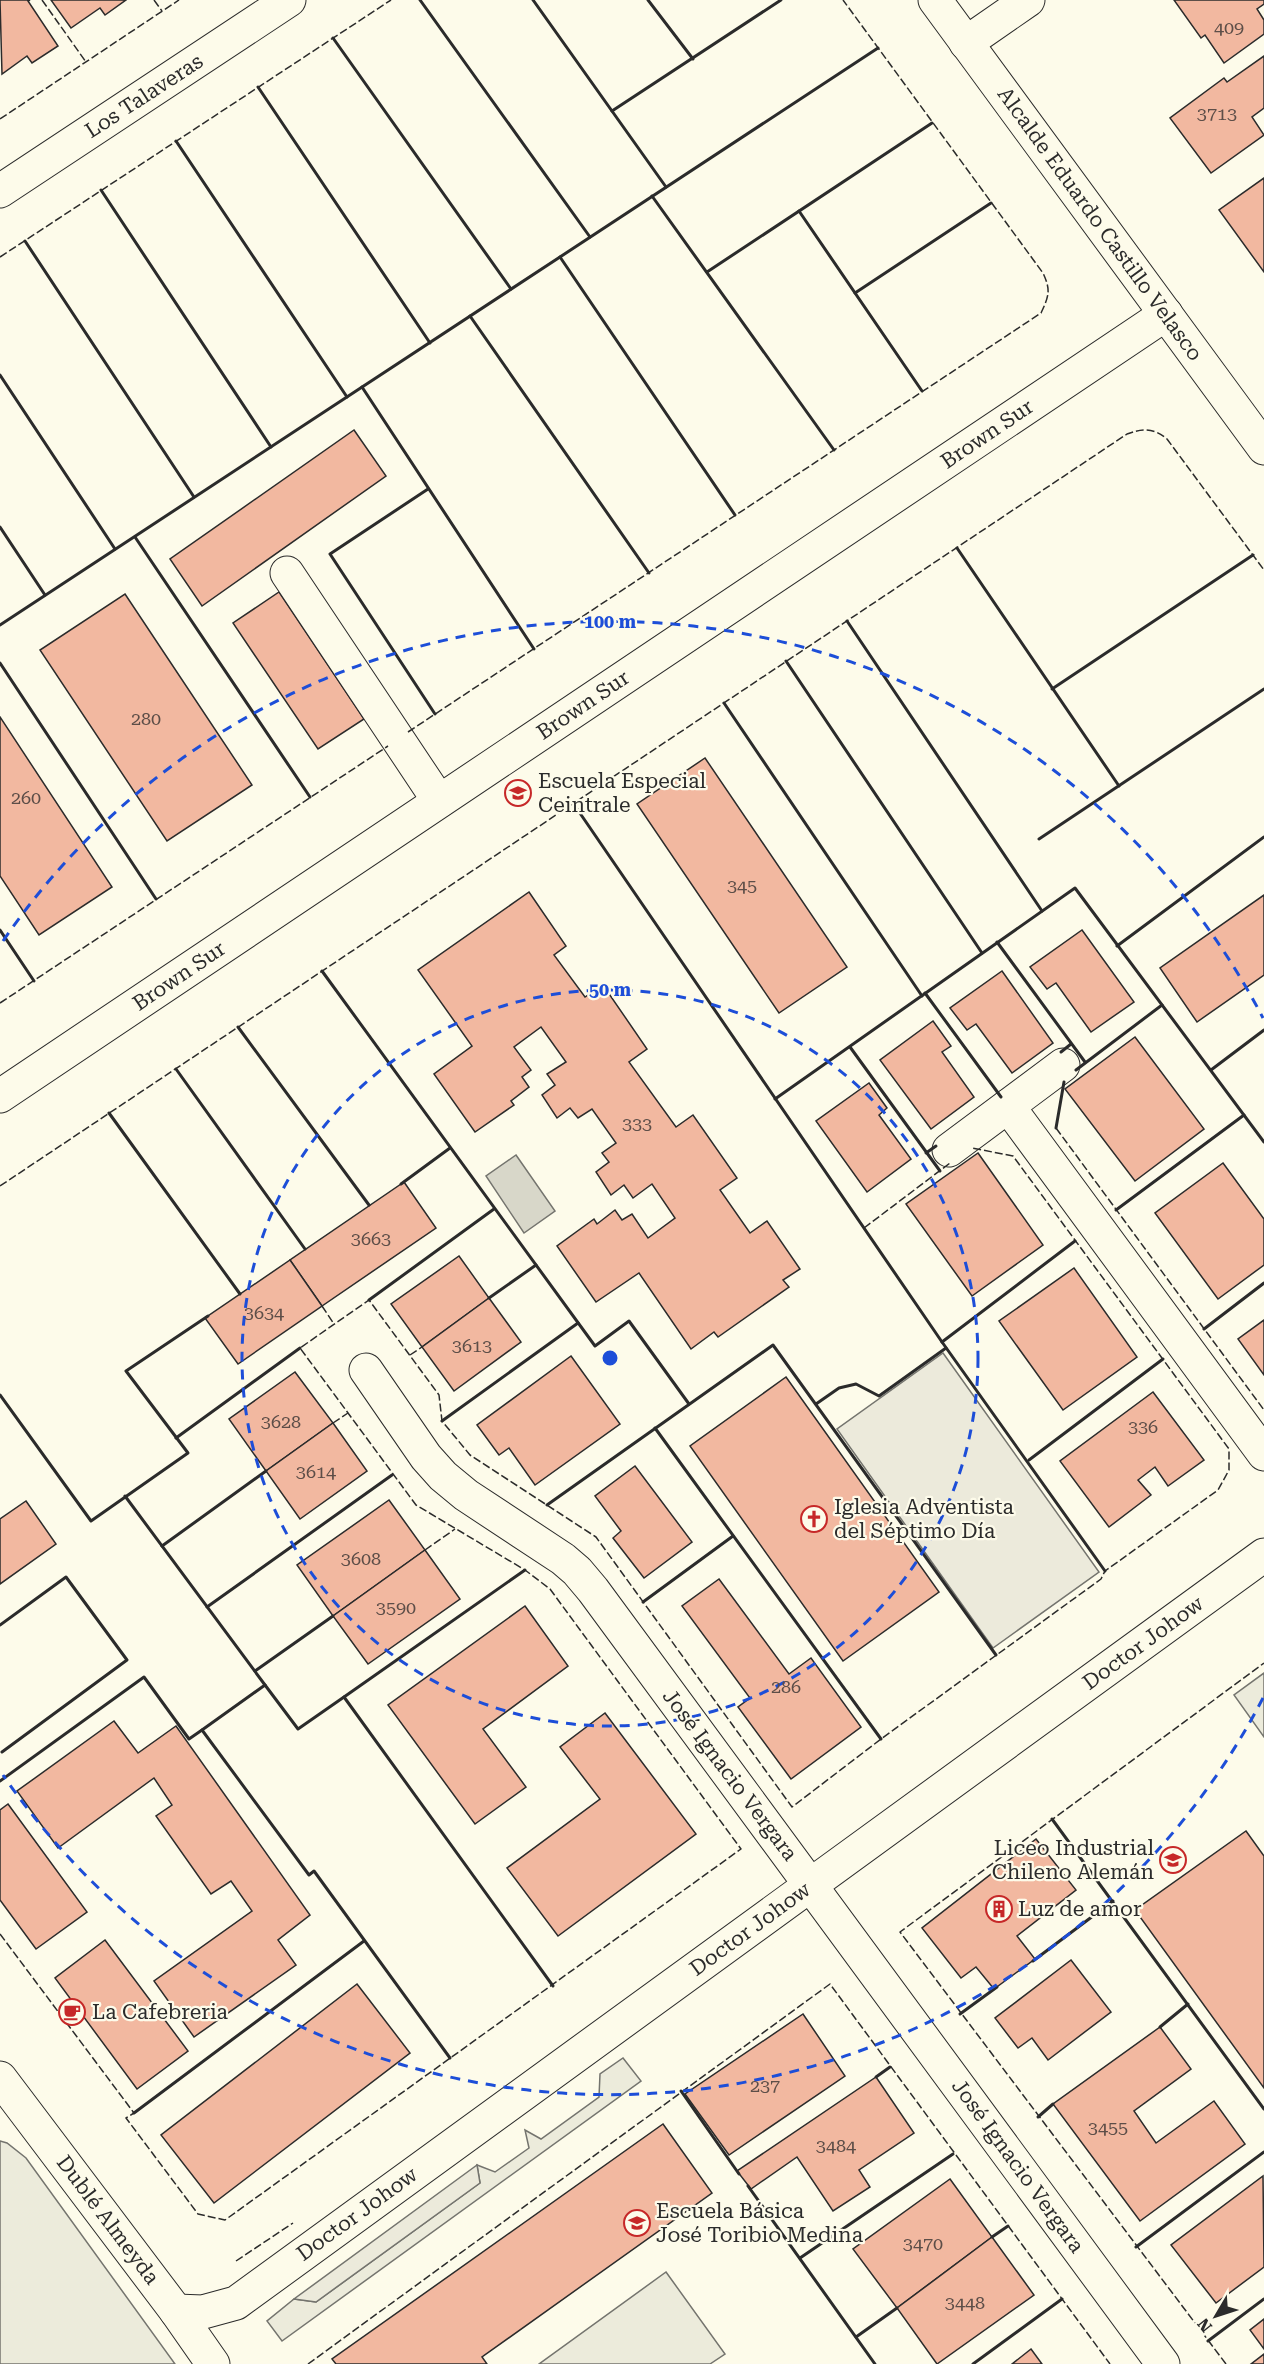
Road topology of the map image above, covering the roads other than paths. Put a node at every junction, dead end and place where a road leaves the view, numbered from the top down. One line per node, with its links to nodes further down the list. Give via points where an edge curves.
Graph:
1 (289, 0): 5 (street, Los Talaveras)
2 (935, 0): 4 (street, Alcalde Eduardo Castillo Velasco)
3 (1028, 0): 4 (street)
4 (966, 43): 6 (street, Alcalde Eduardo Castillo Velasco)
5 (0, 191)
6 (1166, 314): 7 (street, Alcalde Eduardo Castillo Velasco); 9 (street, Brown Sur)
7 (1264, 448)
8 (287, 573): 9 (street)
9 (439, 801): 11 (street, Brown Sur)
10 (1063, 1065): 12 (street)
11 (0, 1096)
12 (1008, 1106): 13 (street); 15 (street)
13 (949, 1150)
14 (366, 1370): 17 (street, José Ignacio Vergara, via 443,1476 577,1571)
15 (1264, 1454)
16 (1264, 1555): 17 (street, Doctor Johow)
17 (811, 1884): 19 (street, Doctor Johow); 22 (street, José Ignacio Vergara)
18 (2, 2086): 20 (street, Dublé Almeyda)
19 (236, 2303): 20 (street, Doctor Johow, via 203,2312); 21 (street, Doctor Johow, via 220,2334)
20 (176, 2311): 21 (street, Dublé Almeyda)
21 (213, 2364)
22 (1163, 2364)

